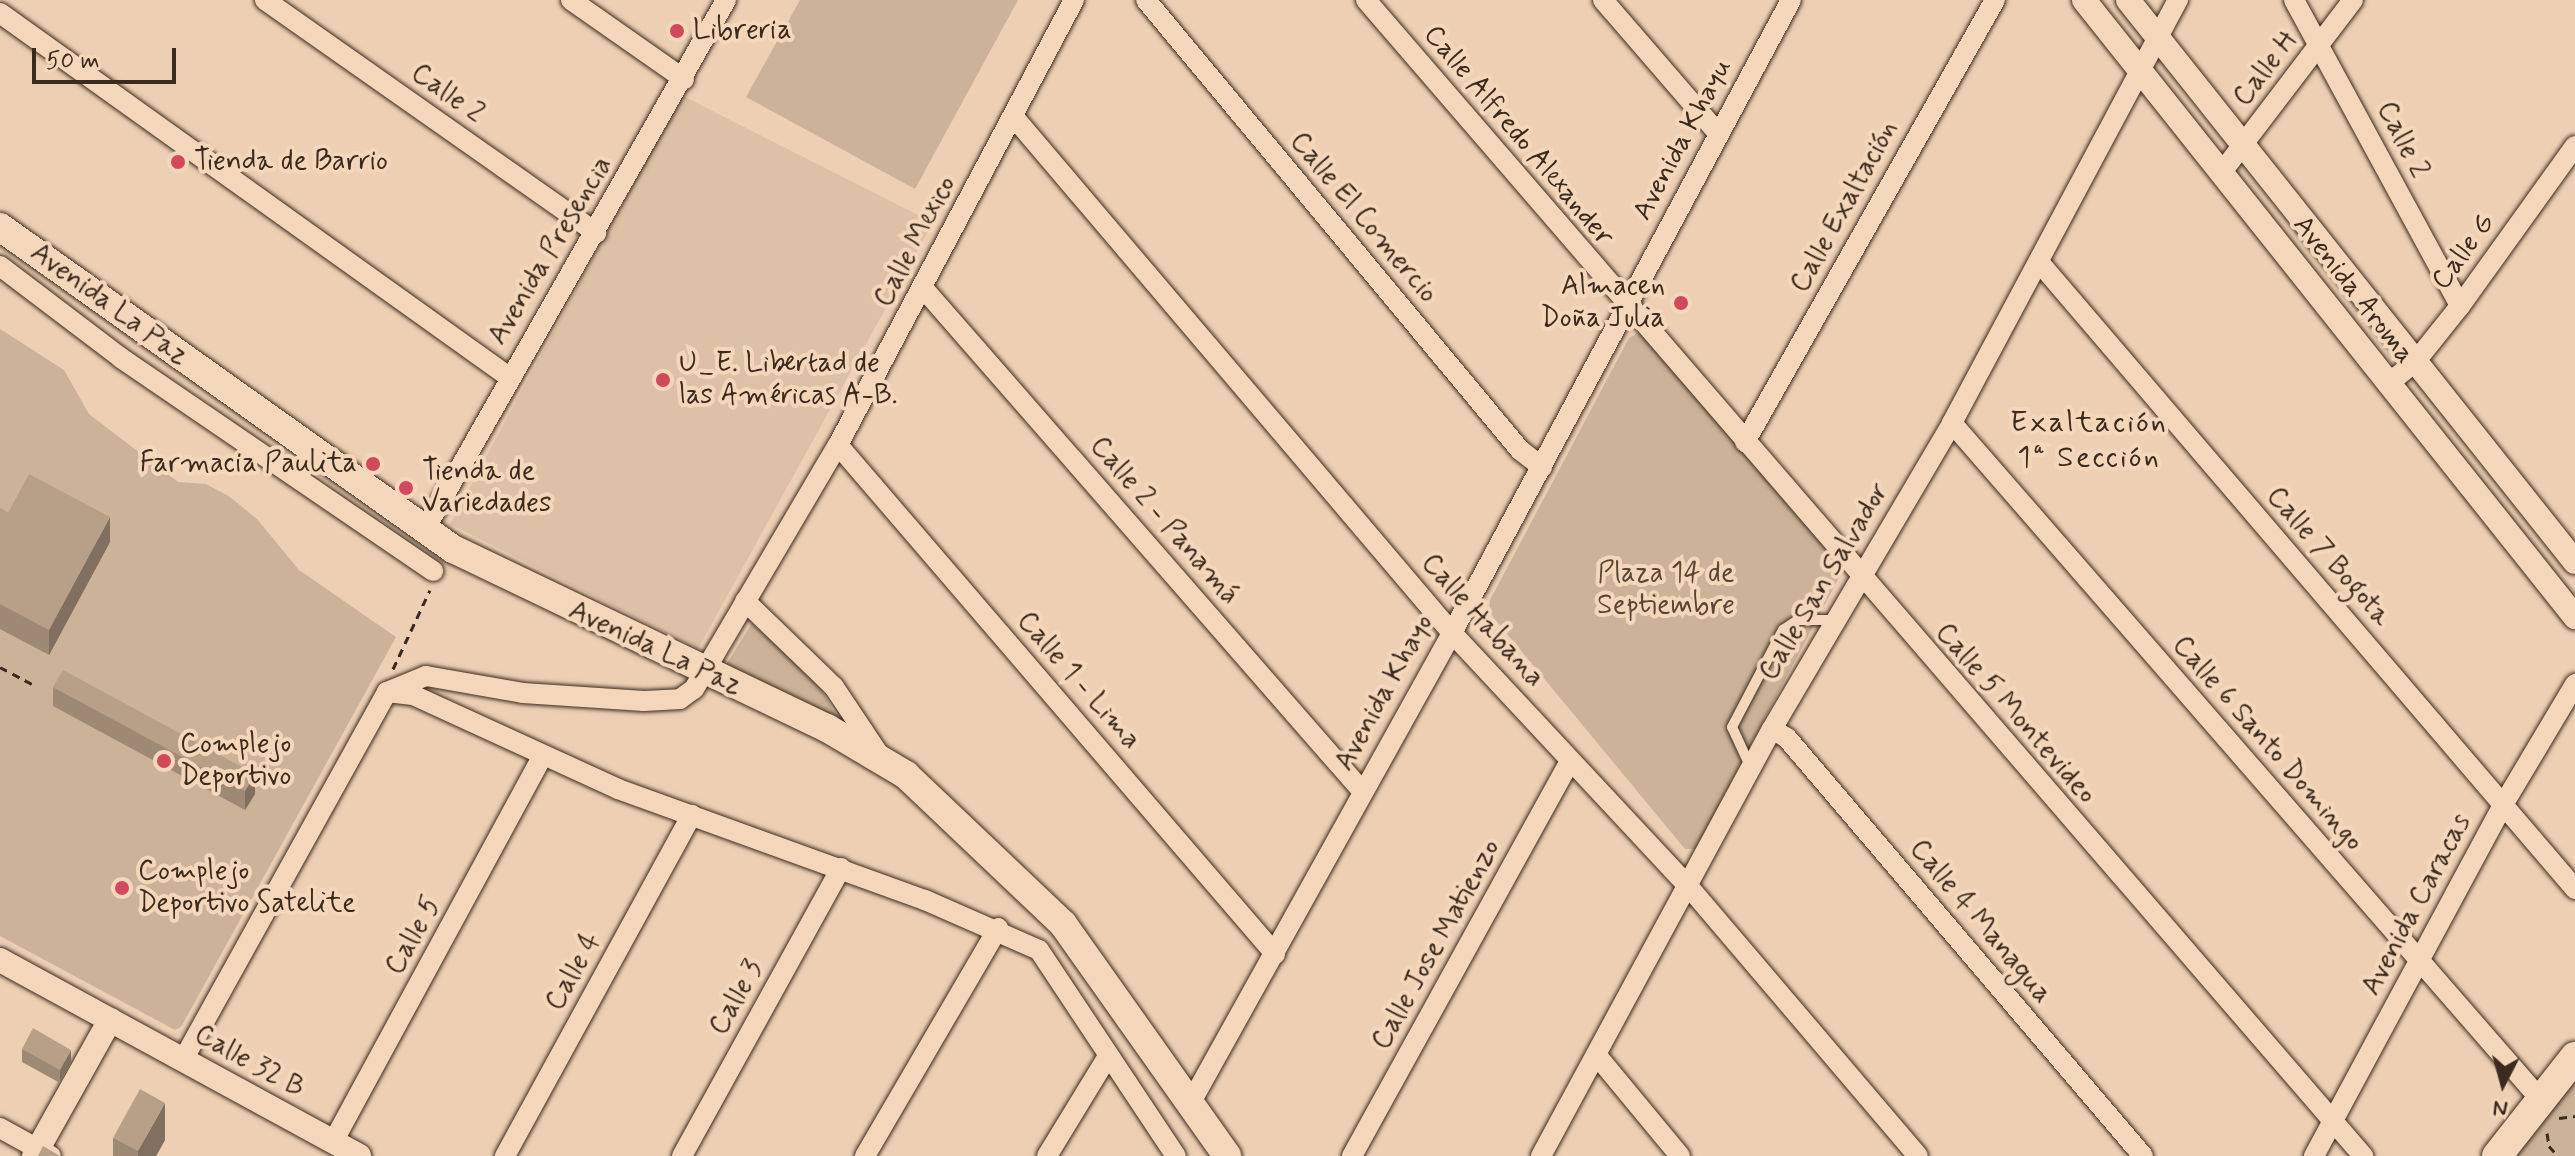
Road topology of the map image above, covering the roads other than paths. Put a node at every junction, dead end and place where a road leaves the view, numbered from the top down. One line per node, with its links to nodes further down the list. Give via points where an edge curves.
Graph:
1 (265, 0): 26 (street, Calle 2)
2 (571, 0): 19 (street)
3 (726, 0): 19 (street, Avenida Presencia)
4 (1074, 0): 20 (street, Calle Mexico)
5 (1146, 0): 38 (street, Calle El Comercio, via 1520,450)
6 (1366, 0): 31 (street, Calle Alfredo Alexander)
7 (1603, 0): 21 (street)
8 (1791, 0): 21 (street, Avenida Khayu)
9 (1995, 0): 36 (street, Calle Exaltación)
10 (2084, 0): 18 (street, Avenida Aroma)
11 (2128, 0): 16 (street, Avenida Aroma)
12 (2178, 0): 16 (street, Calle San Salvador)
13 (2294, 0): 17 (street, Calle 2)
14 (2353, 0): 17 (street, Calle H)
15 (0, 13): 33 (street)
16 (2157, 36): 18 (street, Calle San Salvador); 22 (street, Avenida Aroma)
17 (2321, 44): 22 (street, Calle H); 30 (street, Calle 2)
18 (2141, 71): 24 (street, Avenida Aroma); 27 (street, Calle San Salvador)
19 (684, 79): 26 (street, Avenida Presencia)
20 (1013, 116): 29 (street, Calle Mexico); 46 (street, Calle Habana)
21 (1718, 133): 31 (street, Avenida Khayu)
22 (2244, 145): 24 (street, Calle H); 32 (street, Avenida Aroma)
23 (2575, 146): 30 (street, Calle G)
24 (2222, 172): 34 (street, Avenida Aroma)
25 (0, 227): 39 (main road, Avenida La Paz)
26 (596, 233): 33 (street, Avenida Presencia)
27 (2039, 262): 35 (street, Calle San Salvador); 56 (street, Calle 7 Bogota)
28 (0, 266): 41 (street, via 121,358)
29 (924, 289): 37 (street, Calle Mexico); 55 (street, Calle 2 - Panamá)
30 (2460, 306): 32 (street, Calle G)
31 (1626, 308): 36 (street, Calle 5 Montevideo); 38 (street, Avenida Khayo)
32 (2416, 361): 34 (street, Calle G); 40 (street, Avenida Aroma)
33 (509, 377): 39 (street, Avenida Presencia)
34 (2389, 383): 44 (street, Avenida Aroma)
35 (1952, 423): 42 (street, Calle San Salvador); 64 (street, Calle 6 Santo Domingo)
36 (1745, 442): 42 (street, Calle 5 Montevideo)
37 (838, 445): 43 (street, Calle Mexico); 62 (street, Calle 1 - Lima)
38 (1542, 467): 46 (street, Avenida Khayo)
39 (424, 531): 47 (main road, Avenida La Paz)
40 (2575, 562)
41 (434, 575)
42 (1859, 578): 45 (street, Calle San Salvador); 72 (street, Calle 5 Montevideo)
43 (745, 601): 47 (street, Calle Mexico); 51 (street, via 834,687)
44 (2575, 617)
45 (1833, 620): 50 (street, Calle San Salvador); 54 (lane, via 1798,620 1783,630 1732,727)
46 (1452, 633): 53 (street, Calle Habana); 55 (street, Avenida Khayo)
47 (705, 673): 49 (street, Calle Mexico, via 680,699 668,700 523,693 426,676); 51 (main road, Avenida La Paz)
48 (2575, 684): 56 (street, Avenida Caracas)
49 (387, 692): 52 (street, via 413,695); 69 (street)
50 (1772, 729): 54 (street, Calle San Salvador); 87 (street, Calle 4 Managua, via 1787,738)
51 (880, 756): 70 (main road, Avenida La Paz, via 971,832 1063,924)
52 (542, 757): 57 (street); 74 (street, Calle 5)
53 (1570, 761): 59 (street, Calle Habana); 83 (street, Calle Jose Matienzo)
54 (1751, 768): 59 (street, Calle San Salvador)
55 (1362, 791): 62 (street, Avenida Khayo)
56 (2503, 805): 60 (street, Calle 7 Bogota); 64 (street, Avenida Caracas)
57 (692, 815): 58 (street); 77 (street, Calle 4)
58 (841, 868): 61 (street); 78 (street, Calle 3)
59 (1689, 887): 68 (street, Calle San Salvador); 86 (street, Calle Habana)
60 (2575, 889)
61 (998, 928): 66 (street, via 1039,950); 79 (street)
62 (1275, 954): 70 (street, Avenida Khayo)
63 (0, 960): 65 (street, Calle 32 B)
64 (2418, 964): 71 (street, Calle 6 Santo Domingo); 72 (street, Avenida Caracas)
65 (110, 1020): 69 (street, Calle 32 B); 75 (street)
66 (1108, 1056): 80 (street); 81 (street)
67 (2575, 1057): 71 (main road)
68 (1599, 1058): 84 (street, Calle San Salvador); 85 (street)
69 (183, 1060): 74 (street, Calle 32 B)
70 (1190, 1104): 82 (main road, Avenida La Paz)
71 (2548, 1117): 90 (main road)
72 (2332, 1119): 88 (street, Avenida Caracas); 89 (street, Calle 5 Montevideo)
73 (0, 1128): 75 (street)
74 (333, 1142): 76 (street, Calle 32 B)
75 (41, 1154)
76 (359, 1156)
77 (505, 1156)
78 (682, 1156)
79 (865, 1156)
80 (1047, 1156)
81 (1176, 1156)
82 (1227, 1156)
83 (1352, 1156)
84 (1541, 1156)
85 (1680, 1156)
86 (1918, 1156)
87 (2143, 1156)
88 (2314, 1156)
89 (2363, 1156)
90 (2497, 1156)

